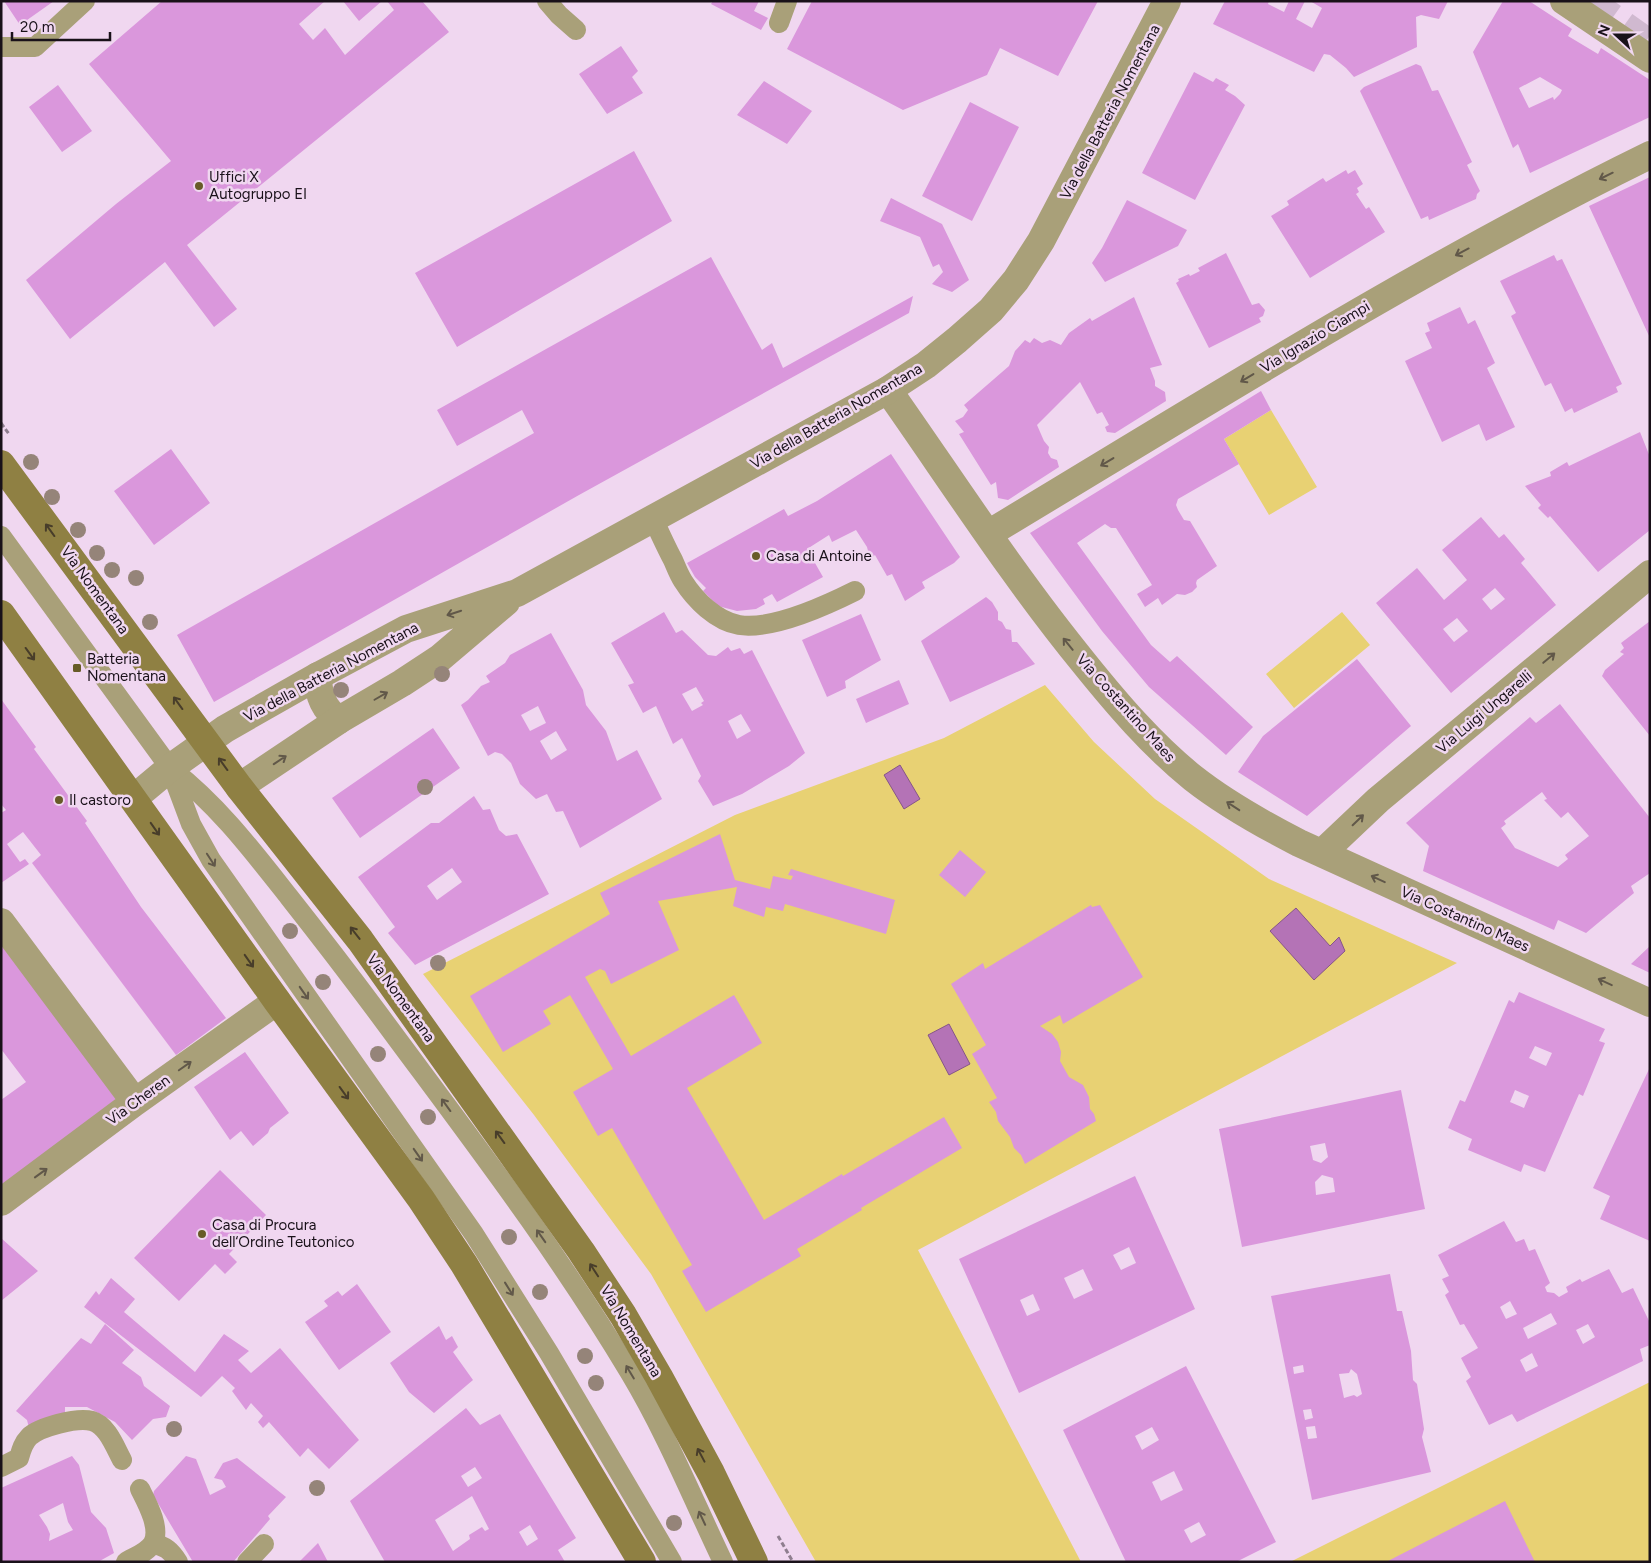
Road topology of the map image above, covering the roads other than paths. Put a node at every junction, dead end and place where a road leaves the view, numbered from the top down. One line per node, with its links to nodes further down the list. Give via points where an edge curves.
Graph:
1 (85, 1): 8 (lane, via 35,47)
2 (547, 1): 7 (lane)
3 (787, 1): 6 (lane)
4 (1564, 1): 9 (street)
5 (1168, 3): 11 (street, Via della Batteria Nomentana, via 1041,241 1016,280 991,310 957,340)
6 (778, 23)
7 (576, 30)
8 (1, 48)
9 (1650, 59)
10 (1650, 155): 14 (street, Via Ignazio Ciampi, one-way to 14, via 1576,191 1372,303)
11 (888, 390): 13 (street, Via della Batteria Nomentana); 14 (street, Via Costantino Maes)
12 (1, 464): 22 (main road, Via Nomentana, one-way to 12)
13 (653, 519): 17 (lane, via 682,581 700,602 724,620 739,625 764,624 822,607); 18 (street, Via della Batteria Nomentana)
14 (988, 534): 26 (street, Via Costantino Maes, one-way to 14, via 1254,820 1193,778 1164,752 1066,642)
15 (1, 536): 23 (lane, Via Nomentana)
16 (1650, 574): 26 (street, Via Luigi Ungarelli, one-way to 16, via 1378,800)
17 (855, 591)
18 (517, 593): 20 (street, Via della Batteria Nomentana, one-way to 20, via 406,629); 21 (street, Via della Batteria Nomentana, one-way to 18, via 440,658)
19 (1, 614): 25 (main road, one-way to 25)
20 (318, 676): 21 (street, via 322,700 328,712); 22 (street, Via della Batteria Nomentana)
21 (339, 720): 24 (street, Via della Batteria Nomentana, one-way to 21)
22 (206, 742): 23 (street, Via della Batteria Nomentana); 24 (main road, Via Nomentana, one-way to 22)
23 (170, 768): 25 (street, Via della Batteria Nomentana); 41 (lane, Via Nomentana, one-way to 41, via 191,824 211,860 474,1234); 42 (lane, Via Nomentana, one-way to 23, via 632,1375 559,1262 350,975 261,861 211,804)
24 (239, 787): 43 (main road, Via Nomentana, one-way to 24, via 711,1473 655,1370 582,1251 360,940)
25 (134, 798): 28 (main road, one-way to 28)
26 (1322, 853): 29 (street, Via Costantino Maes, one-way to 26)
27 (1, 922): 30 (street)
28 (277, 1001): 30 (street, Via Cheren, one-way to 28); 40 (main road, one-way to 40, via 421,1199 464,1264)
29 (1650, 1003)
30 (134, 1102): 31 (street, Via Cheren, one-way to 30)
31 (1, 1202)
32 (122, 1460): 33 (lane, via 104,1430 92,1421 78,1420 54,1424 29,1436 19,1458)
33 (1, 1468)
34 (140, 1489): 35 (lane, via 153,1521)
35 (153, 1544): 37 (lane); 38 (lane, via 164,1545)
36 (264, 1544): 39 (lane)
37 (126, 1562)
38 (178, 1562)
39 (247, 1562)
40 (642, 1562)
41 (672, 1562)
42 (723, 1562)
43 (754, 1562)

